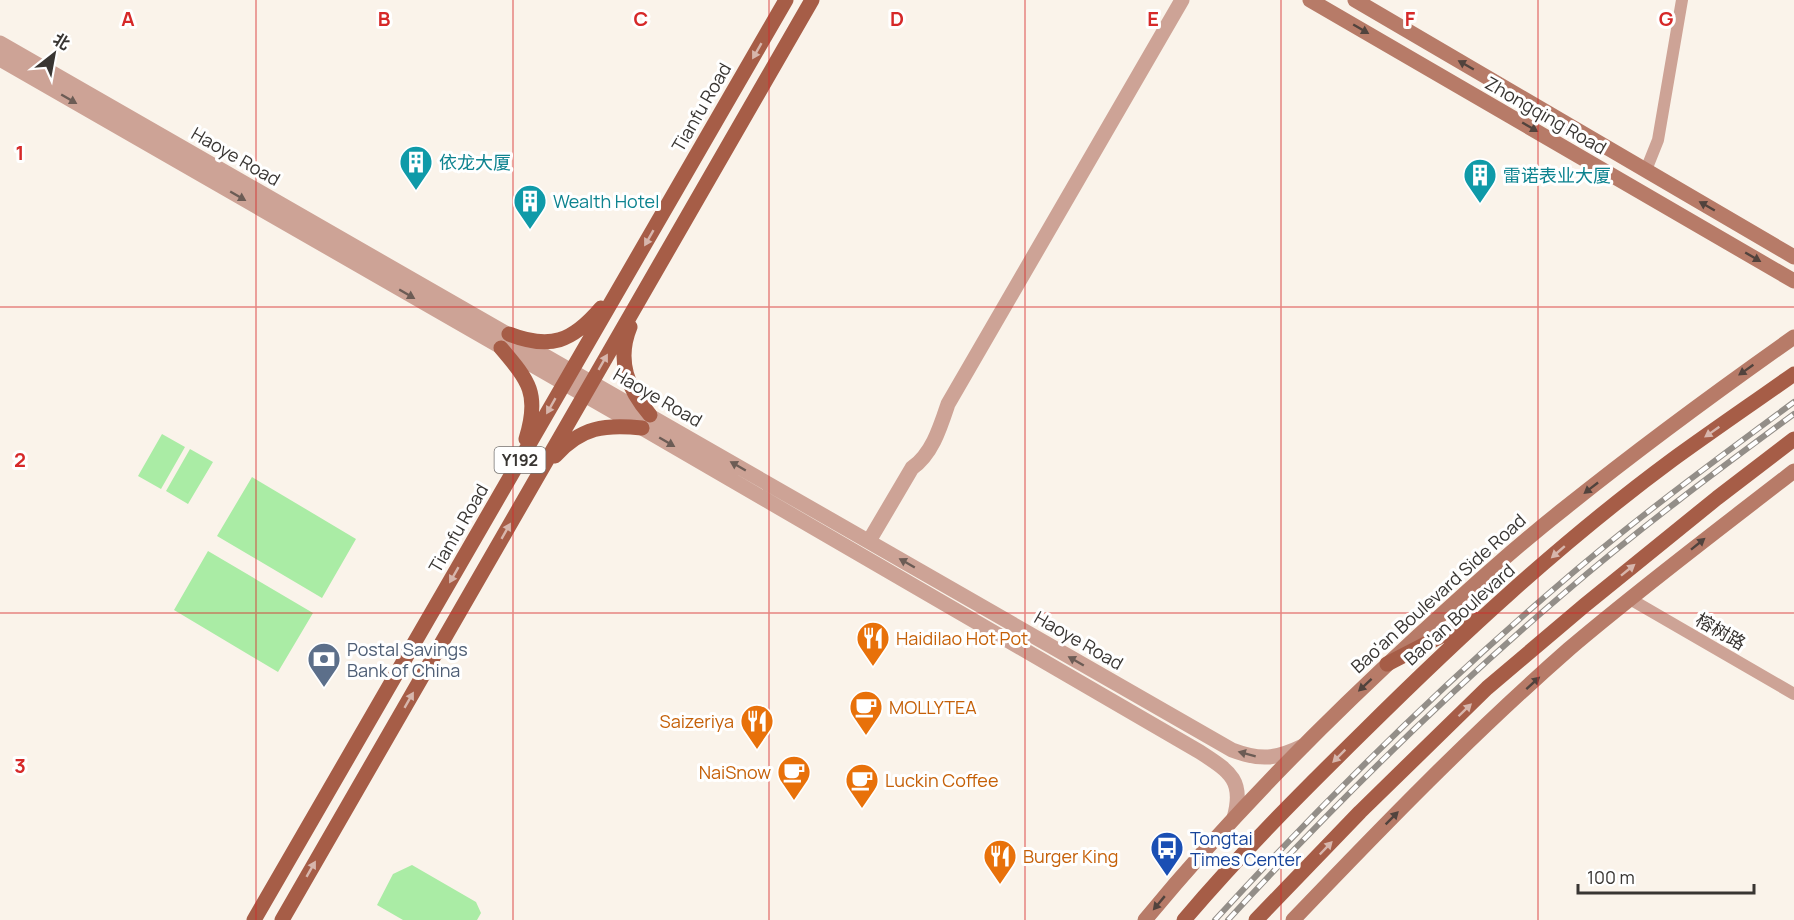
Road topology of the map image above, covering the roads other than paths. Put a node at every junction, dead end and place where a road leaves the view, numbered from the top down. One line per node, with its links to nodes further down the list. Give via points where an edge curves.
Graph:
1 (786, 0): 14 (main road, Tianfu Road / Y192, one-way to 14)
2 (812, 0): 15 (main road, Y192)
3 (1182, 0): 28 (street, via 948,405 922,461 912,468)
4 (1310, 0): 11 (main road, Zhongqing Road, one-way to 11)
5 (1355, 0): 9 (main road, Zhongqing Road, one-way to 5)
6 (1682, 0): 9 (street, via 1658,140)
7 (0, 43): 16 (street, Haoye Road)
8 (0, 59): 18 (street, Haoye Road, one-way to 18)
9 (1646, 170): 10 (main road, Zhongqing Road, one-way to 9)
10 (1728, 218): 11 (main road); 12 (main road, Zhongqing Road)
11 (1717, 237): 13 (main road, Zhongqing Road, one-way to 13)
12 (1794, 257)
13 (1794, 281)
14 (622, 283): 16 (main road, via 590,321 565,338 538,343); 19 (main road, Tianfu Road / Y192)
15 (643, 293): 22 (main road, Y192, one-way to 15); 23 (main road, via 628,332 624,364)
16 (509, 334): 19 (street, Haoye Road)
17 (1794, 336): 31 (main road, Bao'an Boulevard Side Road, one-way to 31, via 1563,509)
18 (501, 348): 21 (street, Haoye Road); 25 (main road, via 525,376 532,395 532,416)
19 (572, 370): 21 (main road, Tianfu Road / Y192); 22 (street, Haoye Road)
20 (1794, 374): 30 (main road, Bao'an Boulevard, one-way to 30, via 1671,461)
21 (564, 384): 22 (street, Haoye Road); 25 (main road, Tianfu Road / Y192, one-way to 25)
22 (588, 389): 23 (street, Haoye Road); 27 (main road, Y192)
23 (646, 421): 27 (main road, via 600,427 575,437); 28 (street, Haoye Road, one-way to 23); 34 (street, Haoye Road, one-way to 34, via 1208,758 1235,782 1239,795)
24 (1794, 439): 39 (main road, one-way to 24, via 1487,688)
25 (518, 464): 35 (main road, Tianfu Road / Y192, one-way to 35)
26 (1794, 471): 29 (main road, one-way to 26)
27 (536, 479): 36 (main road, Y192, one-way to 27)
28 (869, 541): 33 (street, Haoye Road, one-way to 28, via 1277,757 1260,758 1232,750)
29 (1630, 599): 32 (street, 榕树路); 40 (main road, one-way to 29, via 1434,775)
30 (1490, 611): 31 (main road); 38 (main road, Bao'an Boulevard, one-way to 38, via 1260,835)
31 (1387, 664): 33 (main road, Bao'an Boulevard Side Road, one-way to 33)
32 (1794, 694)
33 (1303, 746): 34 (main road, Bao'an Boulevard Side Road)
34 (1234, 818): 37 (main road, Bao'an Boulevard Side Road, one-way to 37)
35 (254, 920)
36 (282, 920)
37 (1145, 920)
38 (1184, 920)
39 (1256, 920)
40 (1293, 920)

